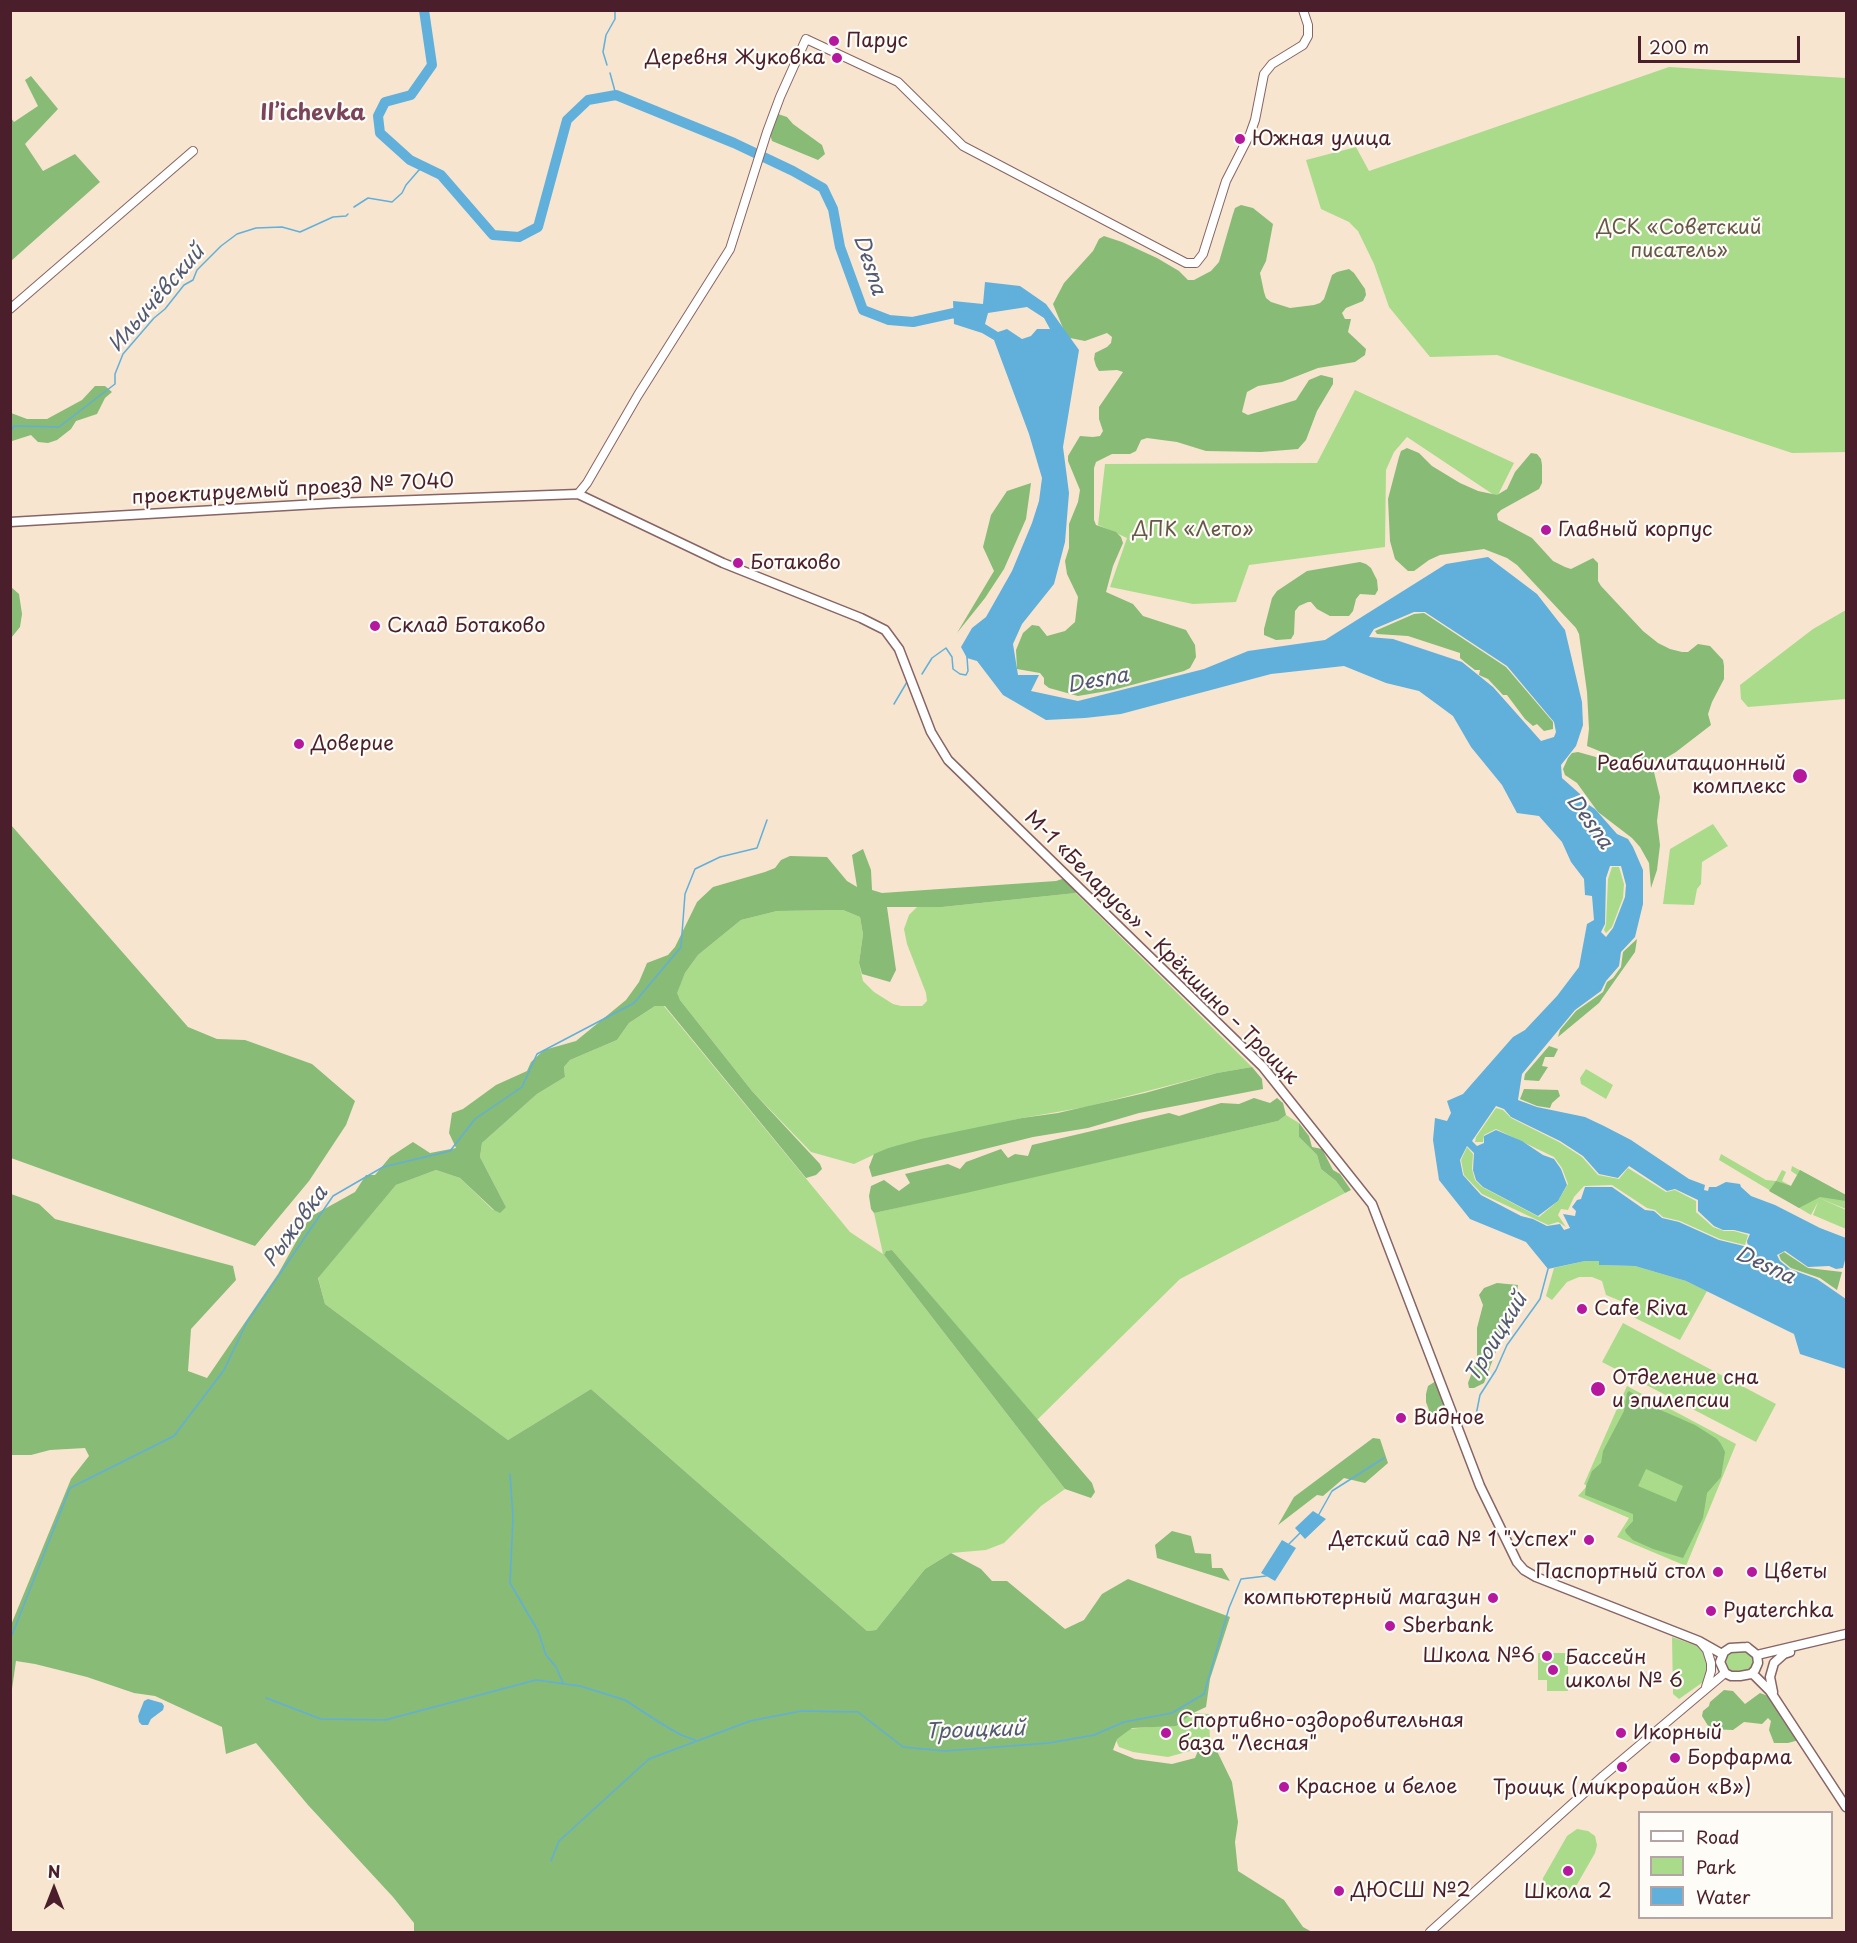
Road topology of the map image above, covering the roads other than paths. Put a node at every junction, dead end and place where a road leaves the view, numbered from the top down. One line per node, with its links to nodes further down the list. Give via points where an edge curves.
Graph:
1 (1303, 10): 4 (street, via 1308,36 1303,45 1272,64 1264,74 1250,134 1226,181 1203,254 1196,263 1186,263 963,146 898,82 806,39 767,132 730,249)
2 (193, 151): 3 (street)
3 (10, 309)
4 (578, 494): 5 (main road, проектируемый проезд № 7040); 7 (main road, М-1 «Беларусь» – Крёкшино – Троицк, via 723,563 888,632 901,654 931,732 948,760 1263,1067 1372,1204 1480,1486 1517,1562 1536,1577)
5 (10, 522)
6 (1846, 1634): 8 (main road)
7 (1699, 1641): 9 (main road, М-1 «Беларусь» – Крёкшино – Троицк); 13 (street, via 1711,1663)
8 (1809, 1643): 10 (main road); 14 (main road, via 1774,1663 1770,1677)
9 (1722, 1654): 10 (main road, via 1730,1648 1747,1647); 11 (main road, via 1720,1666)
10 (1757, 1655): 12 (main road, via 1758,1663)
11 (1725, 1673): 12 (main road); 13 (street)
12 (1752, 1673): 14 (main road)
13 (1705, 1688): 16 (street)
14 (1775, 1698): 15 (main road)
15 (1846, 1807)
16 (1430, 1932)

